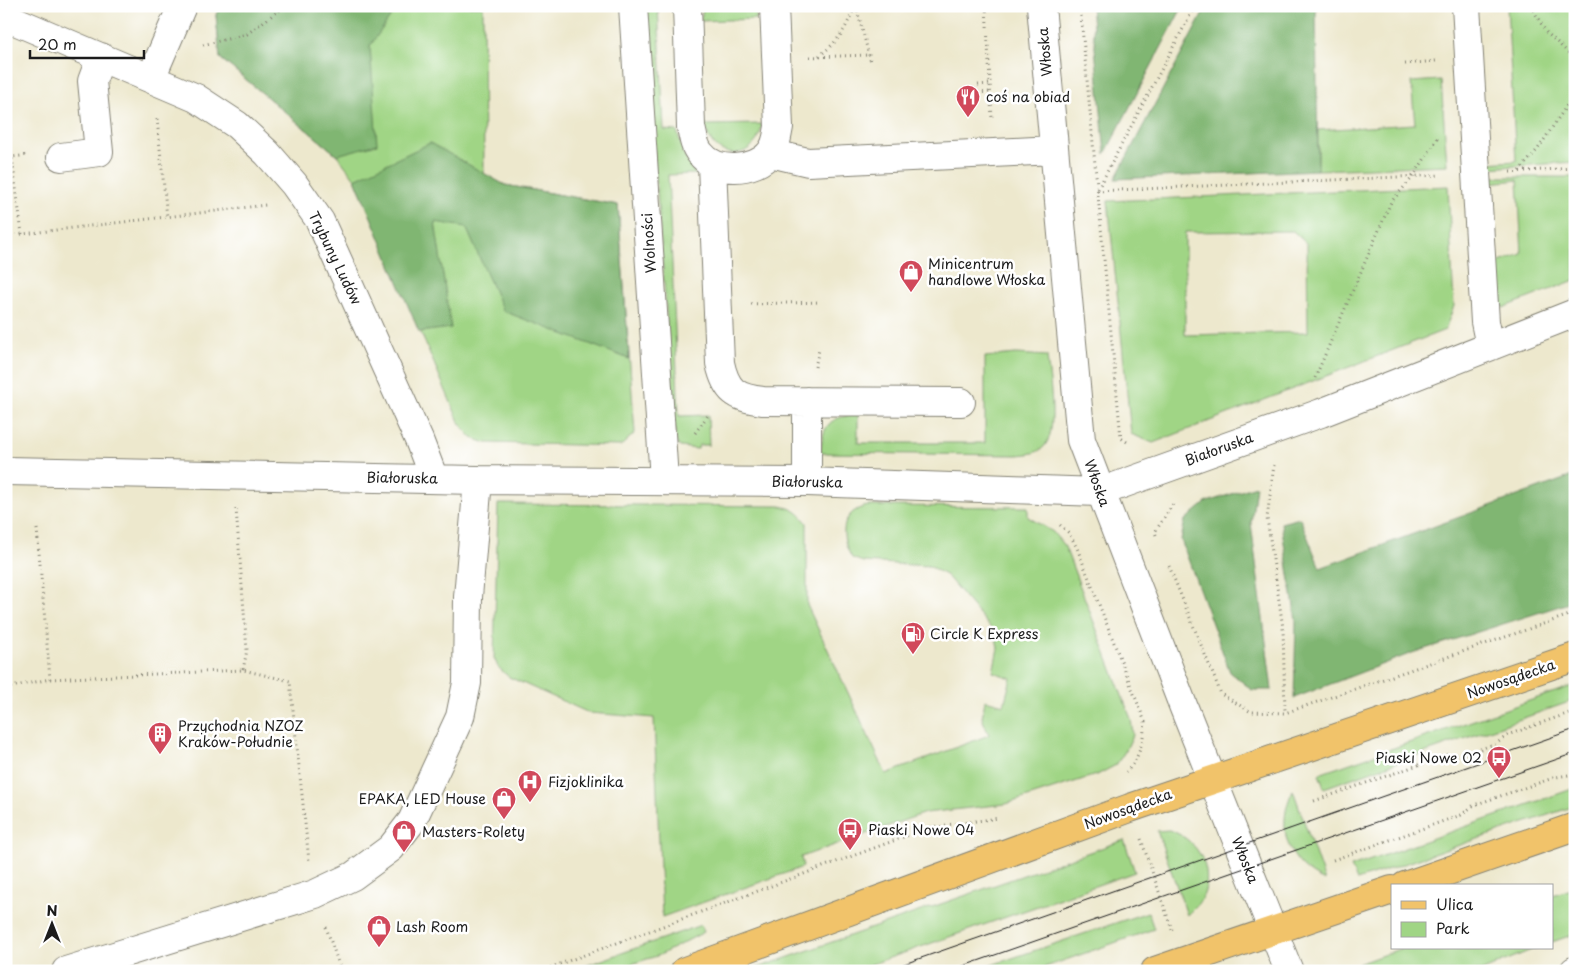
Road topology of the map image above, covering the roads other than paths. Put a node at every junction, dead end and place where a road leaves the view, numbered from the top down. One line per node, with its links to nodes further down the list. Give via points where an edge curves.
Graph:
1 (182, 6): 9 (street)
2 (633, 6): 21 (street, Wolności)
3 (687, 6): 13 (street, via 691,127 700,155)
4 (774, 6): 11 (street, via 778,127 777,141)
5 (1041, 6): 10 (street, Włoska)
6 (1466, 6): 15 (street, via 1485,322)
7 (6, 17): 8 (street, Trybuny Ludów)
8 (101, 57): 9 (street, Trybuny Ludów); 12 (street, via 92,81 99,152)
9 (156, 66): 19 (street, Trybuny Ludów, via 237,125 267,153 320,221)
10 (1054, 150): 11 (street, via 808,162); 23 (street, Włoska, via 1082,440)
11 (770, 153): 13 (street, via 760,162 746,167)
12 (61, 156)
13 (712, 164): 16 (street, via 723,377 729,388 751,400)
14 (1575, 312): 15 (street, Białoruska)
15 (1490, 346): 23 (street, Białoruska, via 1322,414)
16 (807, 401): 17 (street); 22 (street)
17 (961, 402)
18 (6, 471): 19 (street, Białoruska)
19 (434, 479): 20 (street, Białoruska)
20 (478, 480): 21 (street, Białoruska); 30 (street, via 468,598 468,678 460,717 412,822 390,848 352,876 315,894)
21 (664, 480): 22 (street, Białoruska)
22 (807, 482): 23 (street, Białoruska)
23 (1100, 492): 25 (street, Włoska)
24 (1575, 657): 25 (main road, Nowosądecka)
25 (1213, 779): 29 (street, Włoska); 31 (main road, Nowosądecka)
26 (1575, 826): 27 (main road)
27 (1411, 884)
28 (1391, 890): 29 (main road)
29 (1273, 931): 32 (main road); 33 (street, Włoska)
30 (66, 971)
31 (685, 971)
32 (1155, 971)
33 (1289, 971)

